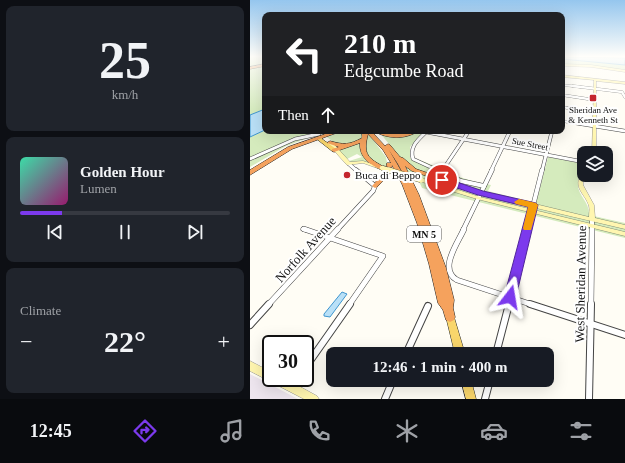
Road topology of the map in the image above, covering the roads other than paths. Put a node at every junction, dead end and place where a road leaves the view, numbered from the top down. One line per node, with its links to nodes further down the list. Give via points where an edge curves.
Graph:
1 (565, 76): 2 (street)
2 (595, 80): 3 (street); 5 (street)
3 (625, 83)
4 (565, 85): 5 (street)
5 (595, 89): 7 (street, via 624,93); 8 (street)
6 (565, 95): 8 (street)
7 (625, 97)
8 (595, 100): 10 (street)
9 (565, 107): 10 (street)
10 (594, 112): 12 (street)
11 (565, 121): 12 (street)
12 (594, 126): 13 (street); 33 (street)
13 (625, 131)
14 (310, 134): 38 (street)
15 (315, 134): 29 (street)
16 (324, 134): 29 (highway)
17 (328, 134): 29 (highway)
18 (365, 134): 32 (highway, via 357,143)
19 (366, 134): 42 (highway, via 364,155)
20 (367, 134): 36 (highway, MN 5)
21 (376, 134): 36 (highway, MN 5)
22 (389, 134): 23 (highway)
23 (409, 134)
24 (424, 134): 43 (street, via 412,149 413,159)
25 (435, 134): 30 (street, Sue Street)
26 (467, 134): 30 (street)
27 (509, 134): 34 (street)
28 (551, 134): 37 (street)
29 (320, 136): 31 (main road); 35 (main road, via 320,139); 41 (highway, via 282,149); 44 (highway, via 282,152)
30 (463, 140): 34 (street, Sue Street); 43 (street)
31 (330, 143): 32 (highway); 35 (street)
32 (343, 146): 35 (highway)
33 (594, 146)
34 (503, 147): 37 (street, Sue Street); 47 (street)
35 (334, 150): 40 (street)
36 (391, 154): 46 (highway, via 388,172); 48 (highway, via 414,170); 57 (highway, MN 5, via 431,255 442,303)
37 (546, 155): 39 (street, Sue Street); 49 (street)
38 (250, 159)
39 (577, 161)
40 (349, 164): 42 (street, via 363,162); 46 (street)
41 (250, 168)
42 (382, 168): 48 (street, bridge)
43 (441, 172): 47 (street)
44 (250, 173)
45 (581, 182): 50 (street, West Sheridan Avenue, via 580,186 591,205)
46 (375, 186): 54 (street, Norfolk Avenue)
47 (484, 186): 48 (street)
48 (480, 195): 49 (street); 55 (street, via 450,259 449,270 454,279)
49 (532, 208): 50 (street); 55 (street)
50 (592, 223): 51 (street); 53 (street); 58 (street, West Sheridan Avenue)
51 (625, 227)
52 (303, 229): 54 (street)
53 (625, 234)
54 (330, 238): 59 (street, Norfolk Avenue); 64 (street, via 383,256)
55 (510, 297): 58 (street); 63 (street)
56 (428, 306): 61 (street)
57 (449, 312): 62 (main road, MN 5)
58 (591, 324): 60 (street); 75 (street, West Sheridan Avenue)
59 (250, 325)
60 (625, 335)
61 (409, 347)
62 (458, 347)
63 (498, 347)
64 (314, 355)
65 (250, 366): 66 (street)
66 (262, 372)
67 (292, 387): 71 (street)
68 (391, 387): 72 (street)
69 (468, 387): 73 (main road)
70 (488, 387): 74 (street)
71 (314, 399)
72 (385, 399)
73 (471, 399)
74 (485, 399)
75 (589, 399)

